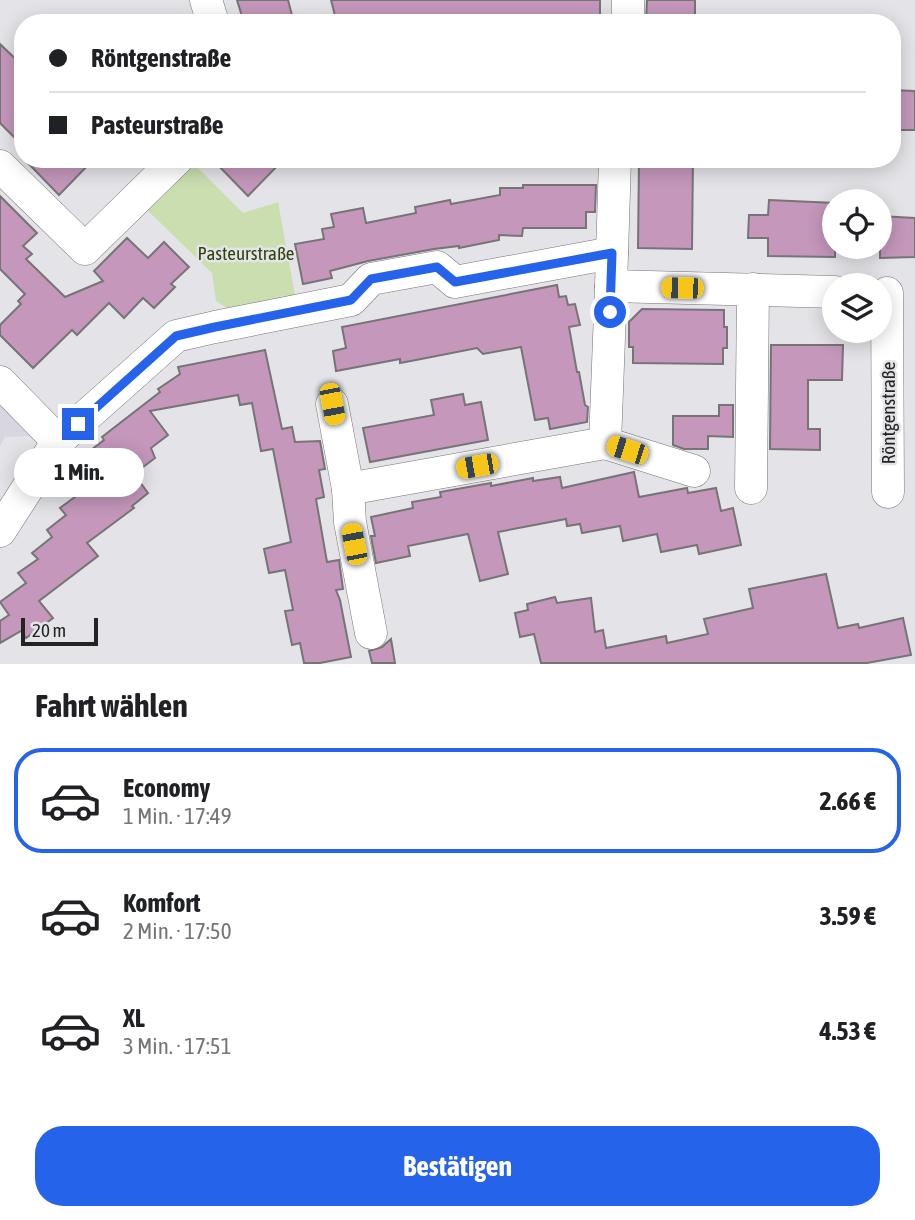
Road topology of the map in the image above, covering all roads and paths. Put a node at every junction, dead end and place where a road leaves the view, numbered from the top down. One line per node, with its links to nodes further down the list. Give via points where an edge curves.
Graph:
1 (0, 166): 2 (street, via 85,249)
2 (168, 168)
3 (615, 168): 4 (street)
4 (612, 253): 5 (street); 11 (street, via 455,282 437,267 371,279 351,300 176,336)
5 (611, 286): 6 (street); 12 (street)
6 (753, 289): 7 (street); 14 (street)
7 (822, 292)
8 (894, 293): 16 (street, Röntgenstraße)
9 (0, 383): 11 (street)
10 (332, 404): 15 (street)
11 (58, 441): 17 (street)
12 (605, 443): 13 (street); 15 (street)
13 (694, 471)
14 (751, 488)
15 (348, 489): 18 (street)
16 (888, 492)
17 (0, 531)
18 (371, 633)

